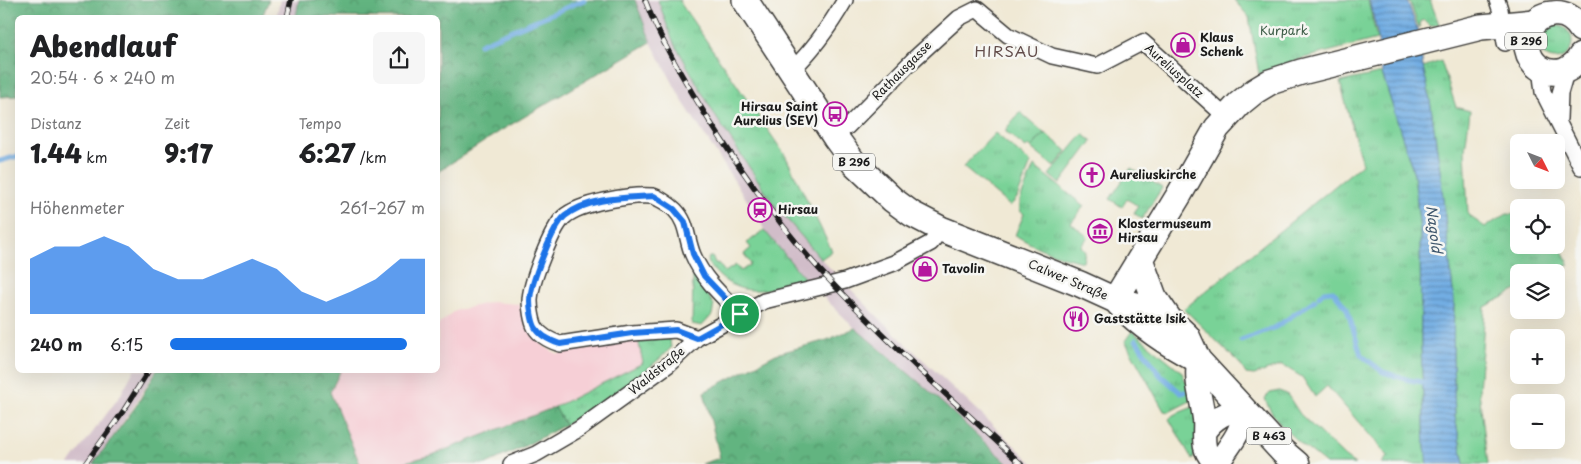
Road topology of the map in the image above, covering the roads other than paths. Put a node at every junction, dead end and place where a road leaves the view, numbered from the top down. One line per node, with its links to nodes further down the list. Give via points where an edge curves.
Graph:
1 (745, 0): 8 (main road, Calwer Straße / B 296)
2 (845, 0): 8 (street, via 806,57)
3 (1497, 0): 6 (street)
4 (959, 18): 9 (street, Aureliusplatz, via 977,9 1008,35 1052,56 1097,66 1143,42); 11 (street, Rathausgasse)
5 (1581, 29): 6 (main road, B 296, via 1572,18 1556,13 1540,17)
6 (1519, 47): 7 (main road, B 296, via 1554,72); 9 (main road, Calwer Straße / B 296, via 1482,38 1445,37 1270,82); 10 (street)
7 (1577, 61): 10 (street, via 1560,93)
8 (791, 71): 13 (main road, Calwer Straße / B 296, via 835,138 860,169 892,200)
9 (1226, 117): 14 (main road, Calwer Straße / B 296)
10 (1559, 121): 12 (street)
11 (847, 126)
12 (1581, 167)
13 (941, 229): 15 (main road, Calwer Straße / B 296); 16 (street, Waldstraße, via 931,243 894,263 845,281 764,301)
14 (1140, 259): 15 (main road, Calwer Straße / B 296); 17 (main road, via 1154,297)
15 (1115, 300): 17 (main road, B 463, via 1144,307); 19 (main road, B 463, via 1134,320)
16 (740, 314): 18 (street, Waldstraße); 18 (street, via 704,276 693,254 685,222 674,209 654,196 605,200 564,217 548,243 530,301 534,326 540,333 560,344 676,330)
17 (1170, 320): 19 (main road, B 463, via 1187,336)
18 (697, 338): 22 (street, Waldstraße, via 668,365 579,429 536,454)
19 (1198, 360): 20 (main road, B 463); 21 (main road, via 1196,374)
20 (1242, 407): 21 (main road, via 1221,415); 24 (main road, via 1242,424); 25 (main road, B 463)
21 (1205, 430): 23 (main road, via 1205,446)
22 (511, 464)
23 (1215, 464)
24 (1218, 464)
25 (1297, 464)

